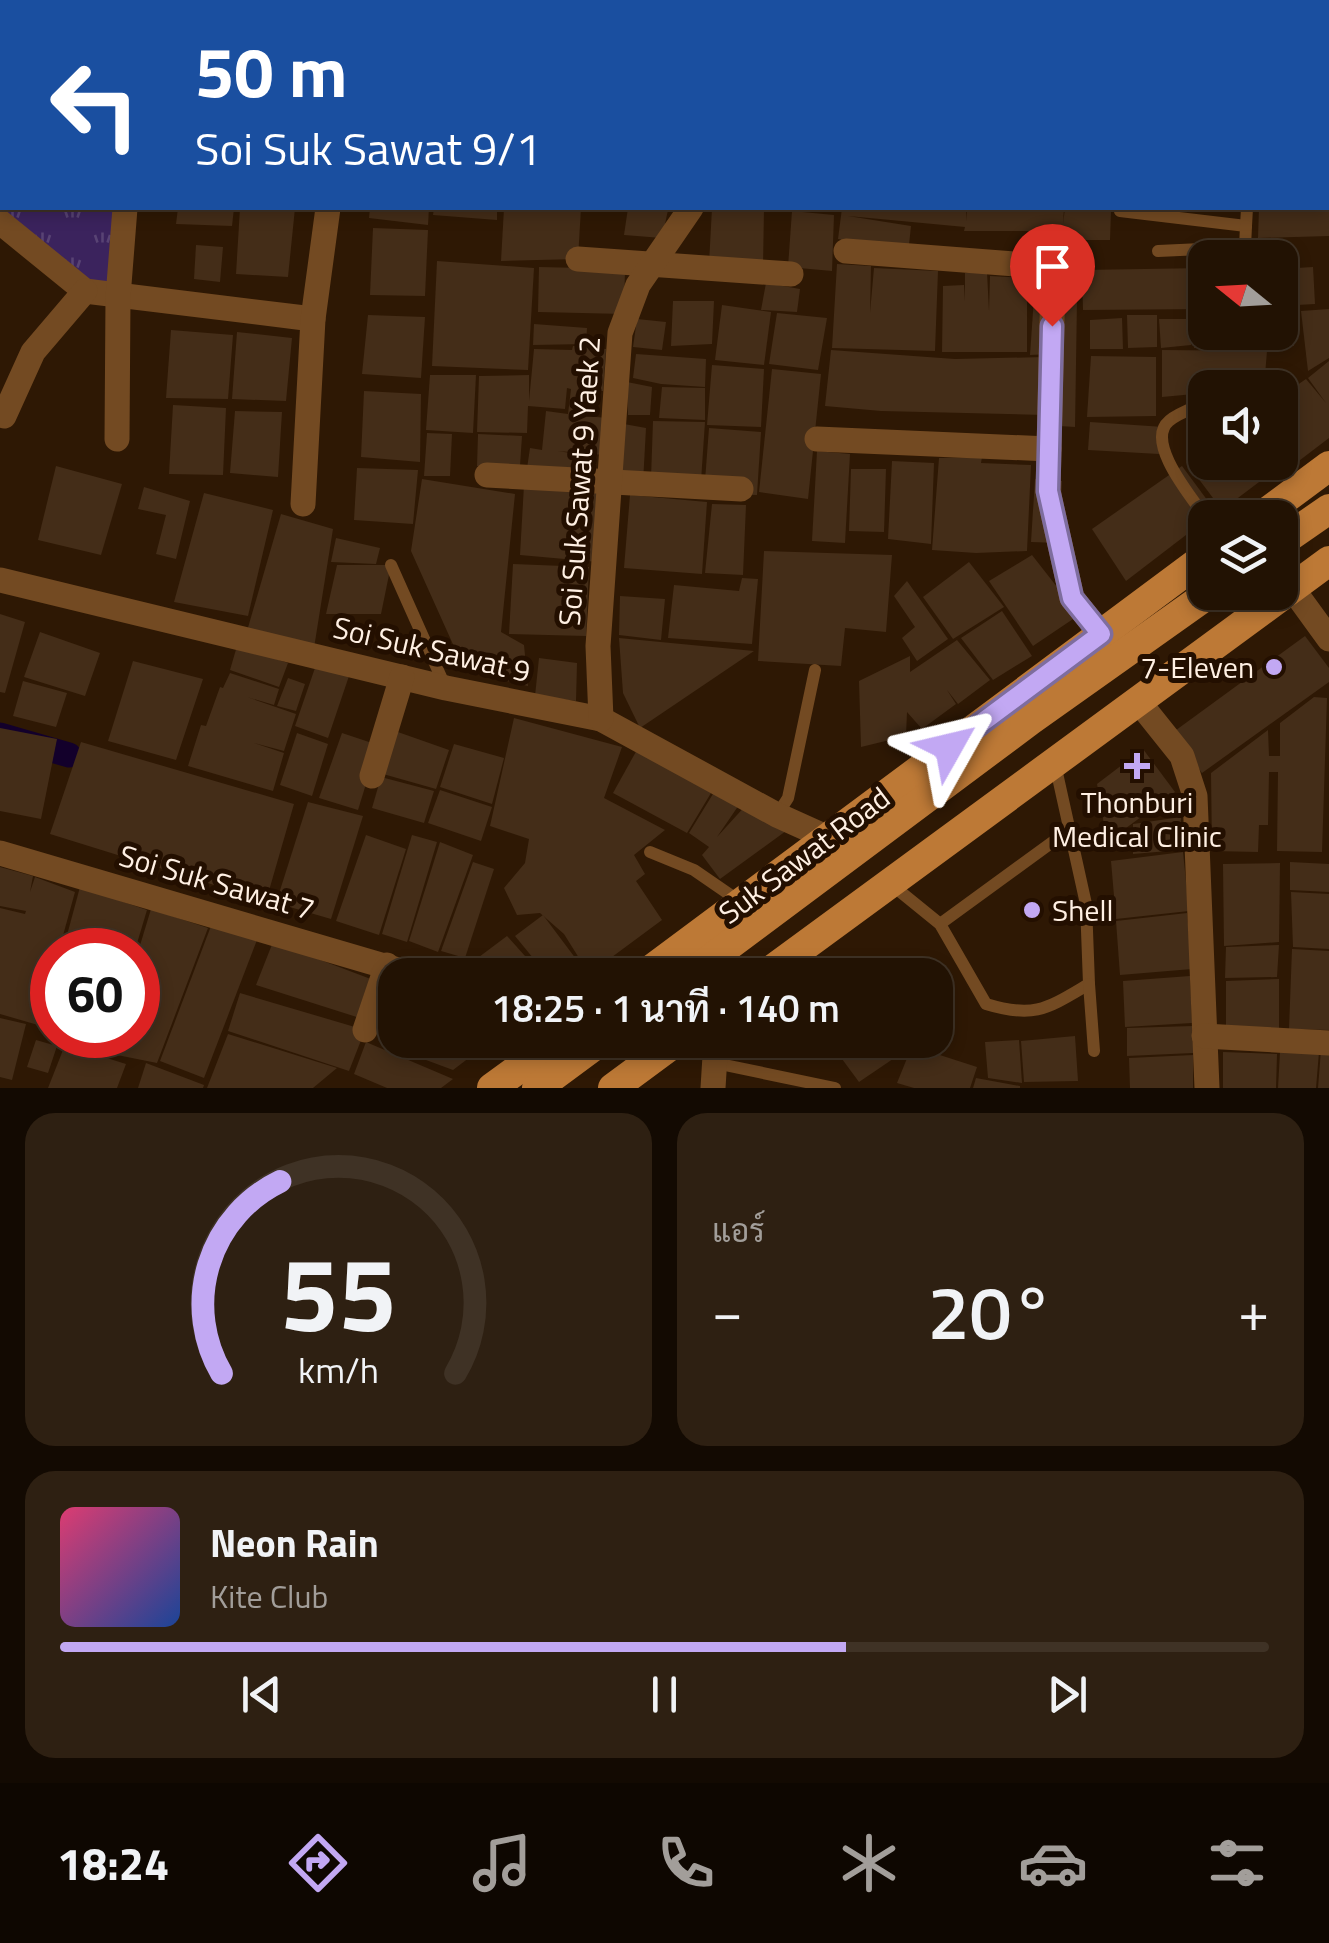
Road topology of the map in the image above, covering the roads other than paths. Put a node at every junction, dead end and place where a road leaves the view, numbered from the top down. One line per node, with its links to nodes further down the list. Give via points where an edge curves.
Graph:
1 (125, 210): 14 (street)
2 (328, 210): 15 (street)
3 (690, 210): 11 (street, Soi Suk Sawat 9 Yaek 2)
4 (1248, 210): 7 (lane)
5 (1120, 212): 7 (lane)
6 (0, 222): 13 (street)
7 (1246, 226): 9 (lane, via 1245,248)
8 (846, 251): 20 (street, via 1048,271)
9 (1158, 251)
10 (578, 259): 11 (street)
11 (651, 266): 12 (street); 23 (street, Soi Suk Sawat 9 Yaek 2, via 620,333)
12 (791, 274)
13 (84, 291): 14 (street); 17 (street, via 33,352)
14 (118, 297): 15 (street); 18 (street)
15 (313, 320): 27 (street)
16 (1188, 411): 25 (lane, via 1168,421 1162,434 1168,462)
17 (4, 416)
18 (118, 439)
19 (817, 439): 20 (street)
20 (1049, 449): 38 (street, via 1048,491 1072,598)
21 (1329, 466): 26 (main road)
22 (487, 475): 23 (street)
23 (609, 482): 24 (street); 44 (street, Soi Suk Sawat 9 Yaek 2, via 598,646)
24 (741, 489)
25 (1194, 500)
26 (1283, 500)
27 (304, 504)
28 (1329, 509): 29 (main road)
29 (1298, 531)
30 (1329, 561): 34 (main road)
31 (391, 565): 42 (lane)
32 (1188, 569): 38 (main road, Suk Sawat Road)
33 (0, 580): 41 (street, Soi Suk Sawat 9)
34 (1298, 584)
35 (1298, 596): 39 (street)
36 (1188, 608): 56 (main road)
37 (1262, 610): 43 (main road)
38 (1101, 634): 49 (main road, Suk Sawat Road)
39 (1329, 639)
40 (814, 670): 47 (lane, via 788,798)
41 (402, 677): 42 (street, Soi Suk Sawat 9); 46 (street)
42 (446, 688): 44 (street, Soi Suk Sawat 9)
43 (1138, 701): 45 (main road); 62 (street, via 1182,756 1195,796)
44 (601, 719): 47 (street, Soi Suk Sawat 9)
45 (1055, 764): 48 (lane); 52 (main road)
46 (372, 776)
47 (776, 815): 49 (street, Soi Suk Sawat 9)
48 (1069, 830): 54 (lane); 59 (lane, via 1086,904)
49 (828, 838): 53 (main road, Suk Sawat Road)
50 (650, 852): 53 (lane, via 694,870)
51 (0, 853): 58 (street, Soi Suk Sawat 7)
52 (890, 883): 54 (lane); 57 (main road)
53 (741, 902): 55 (main road, Suk Sawat Road)
54 (940, 924): 59 (lane, via 986,1004 1044,1010)
55 (667, 958)
56 (712, 958)
57 (788, 958)
58 (378, 962)
59 (1089, 984): 64 (lane)
60 (378, 992): 61 (street)
61 (365, 1030)
62 (1204, 1036): 63 (street); 73 (street)
63 (1329, 1042)
64 (1094, 1051)
65 (527, 1058): 69 (main road)
66 (578, 1058): 70 (main road)
67 (654, 1058): 71 (main road)
68 (714, 1064): 72 (lane)
69 (492, 1088)
70 (538, 1088)
71 (613, 1088)
72 (834, 1088)
73 (1207, 1088)

